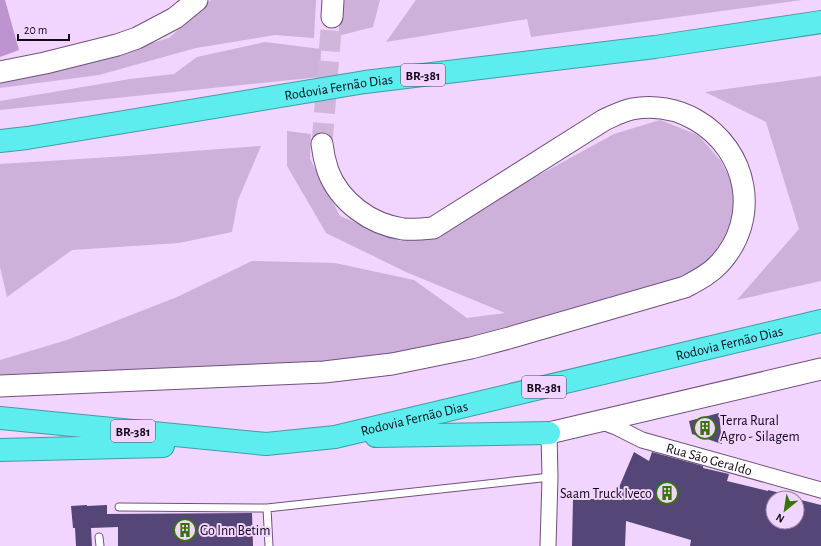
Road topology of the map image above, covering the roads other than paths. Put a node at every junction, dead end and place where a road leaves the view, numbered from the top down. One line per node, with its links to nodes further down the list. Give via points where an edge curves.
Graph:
1 (197, 0): 3 (main road, via 174,18 137,38 45,63)
2 (821, 22): 4 (highway, Rodovia Fernão Dias / BR-381, via 655,47 365,82)
3 (0, 72)
4 (27, 138): 5 (highway, Rodovia Fernão Dias / BR-381); 7 (highway)
5 (0, 141)
6 (322, 144): 10 (main road, via 324,158 334,184 352,206 376,221 404,229 419,230 433,228 604,120 632,109 662,108 698,120 726,145 740,172 743,214 735,240 728,252 720,263 698,280 685,286 471,348 392,364 324,372)
7 (0, 148)
8 (821, 321): 14 (highway, Rodovia Fernão Dias / BR-381)
9 (821, 369): 12 (main road, BR-381)
10 (0, 386)
11 (0, 418): 15 (highway, Rodovia Fernão Dias / BR-381)
12 (600, 421): 13 (main road, BR-381); 18 (street, Rua São Geraldo, via 642,440)
13 (549, 433): 14 (highway, BR-381); 17 (street)
14 (335, 436): 15 (highway, Rodovia Fernão Dias / BR-381)
15 (266, 444): 16 (highway)
16 (0, 450)
17 (550, 476): 20 (lane); 24 (street)
18 (821, 490)
19 (119, 508): 20 (lane)
20 (267, 508): 23 (lane)
21 (99, 537): 22 (lane)
22 (100, 546)
23 (269, 546)
24 (548, 546)

